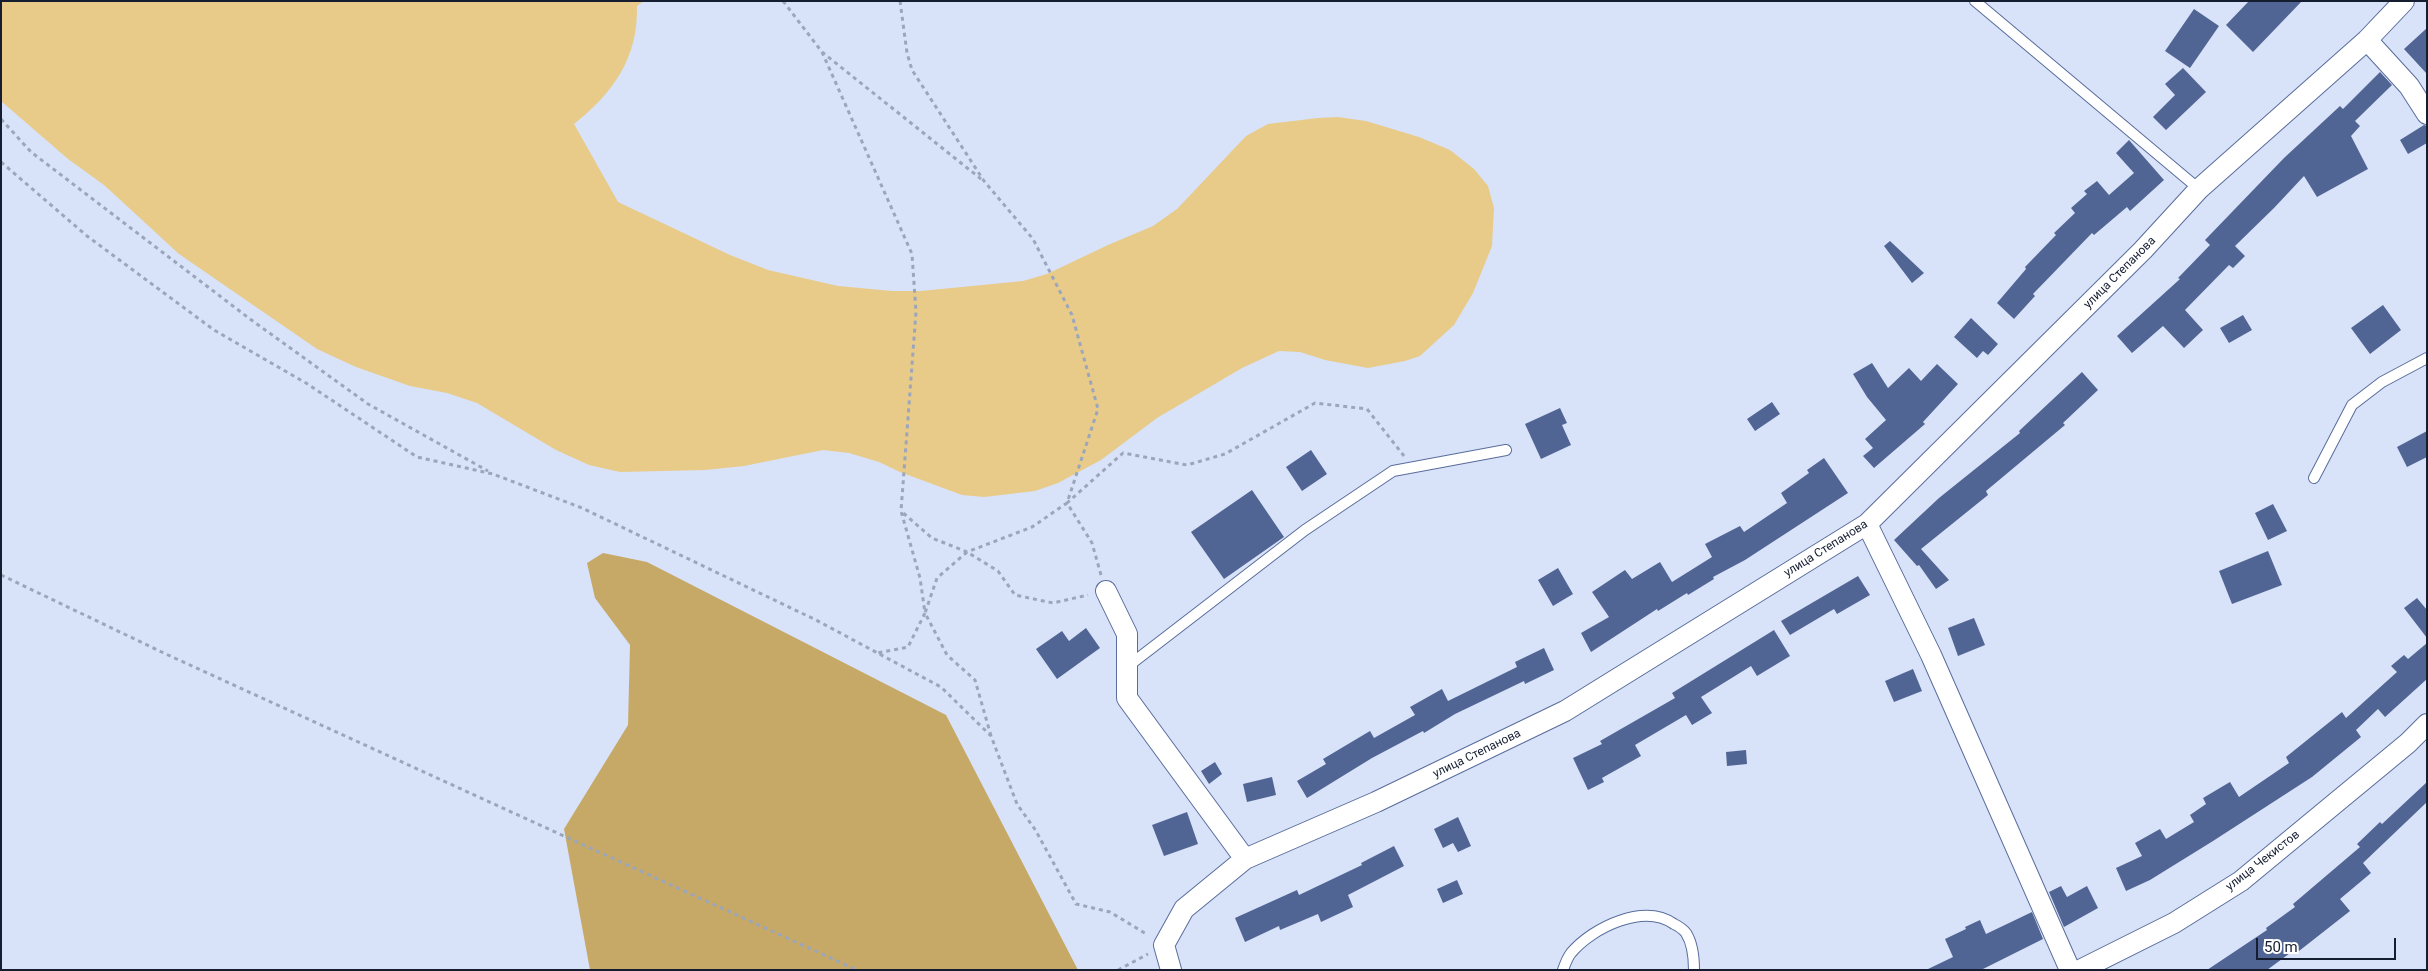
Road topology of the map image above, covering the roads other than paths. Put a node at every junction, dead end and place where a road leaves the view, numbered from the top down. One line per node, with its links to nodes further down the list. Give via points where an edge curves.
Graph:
1 (1975, 1): 5 (lane)
2 (2404, 1): 3 (street, улица Степанова)
3 (2367, 40): 4 (street, via 2409,86); 5 (street, улица Степанова)
4 (2427, 114)
5 (2199, 189): 9 (street, улица Степанова, via 2143,250)
6 (2427, 358): 8 (lane, via 2382,382 2352,404)
7 (1506, 450): 11 (lane, via 1393,471 1305,530)
8 (2314, 478)
9 (1867, 524): 13 (street, улица Степанова, via 1564,711 1376,802); 17 (street, via 1931,655)
10 (1106, 591): 11 (street, via 1127,634)
11 (1127, 667): 13 (street, via 1127,698)
12 (2427, 724): 18 (street, улица Чекистов, via 2241,881 2174,923)
13 (1245, 860): 14 (street, улица Степанова, via 1184,909 1164,945)
14 (1172, 970)
15 (1563, 970): 16 (lane, via 1571,953 1594,933 1620,920 1646,914 1668,920 1685,931 1692,946)
16 (1694, 970)
17 (2070, 970)
18 (2080, 970)

